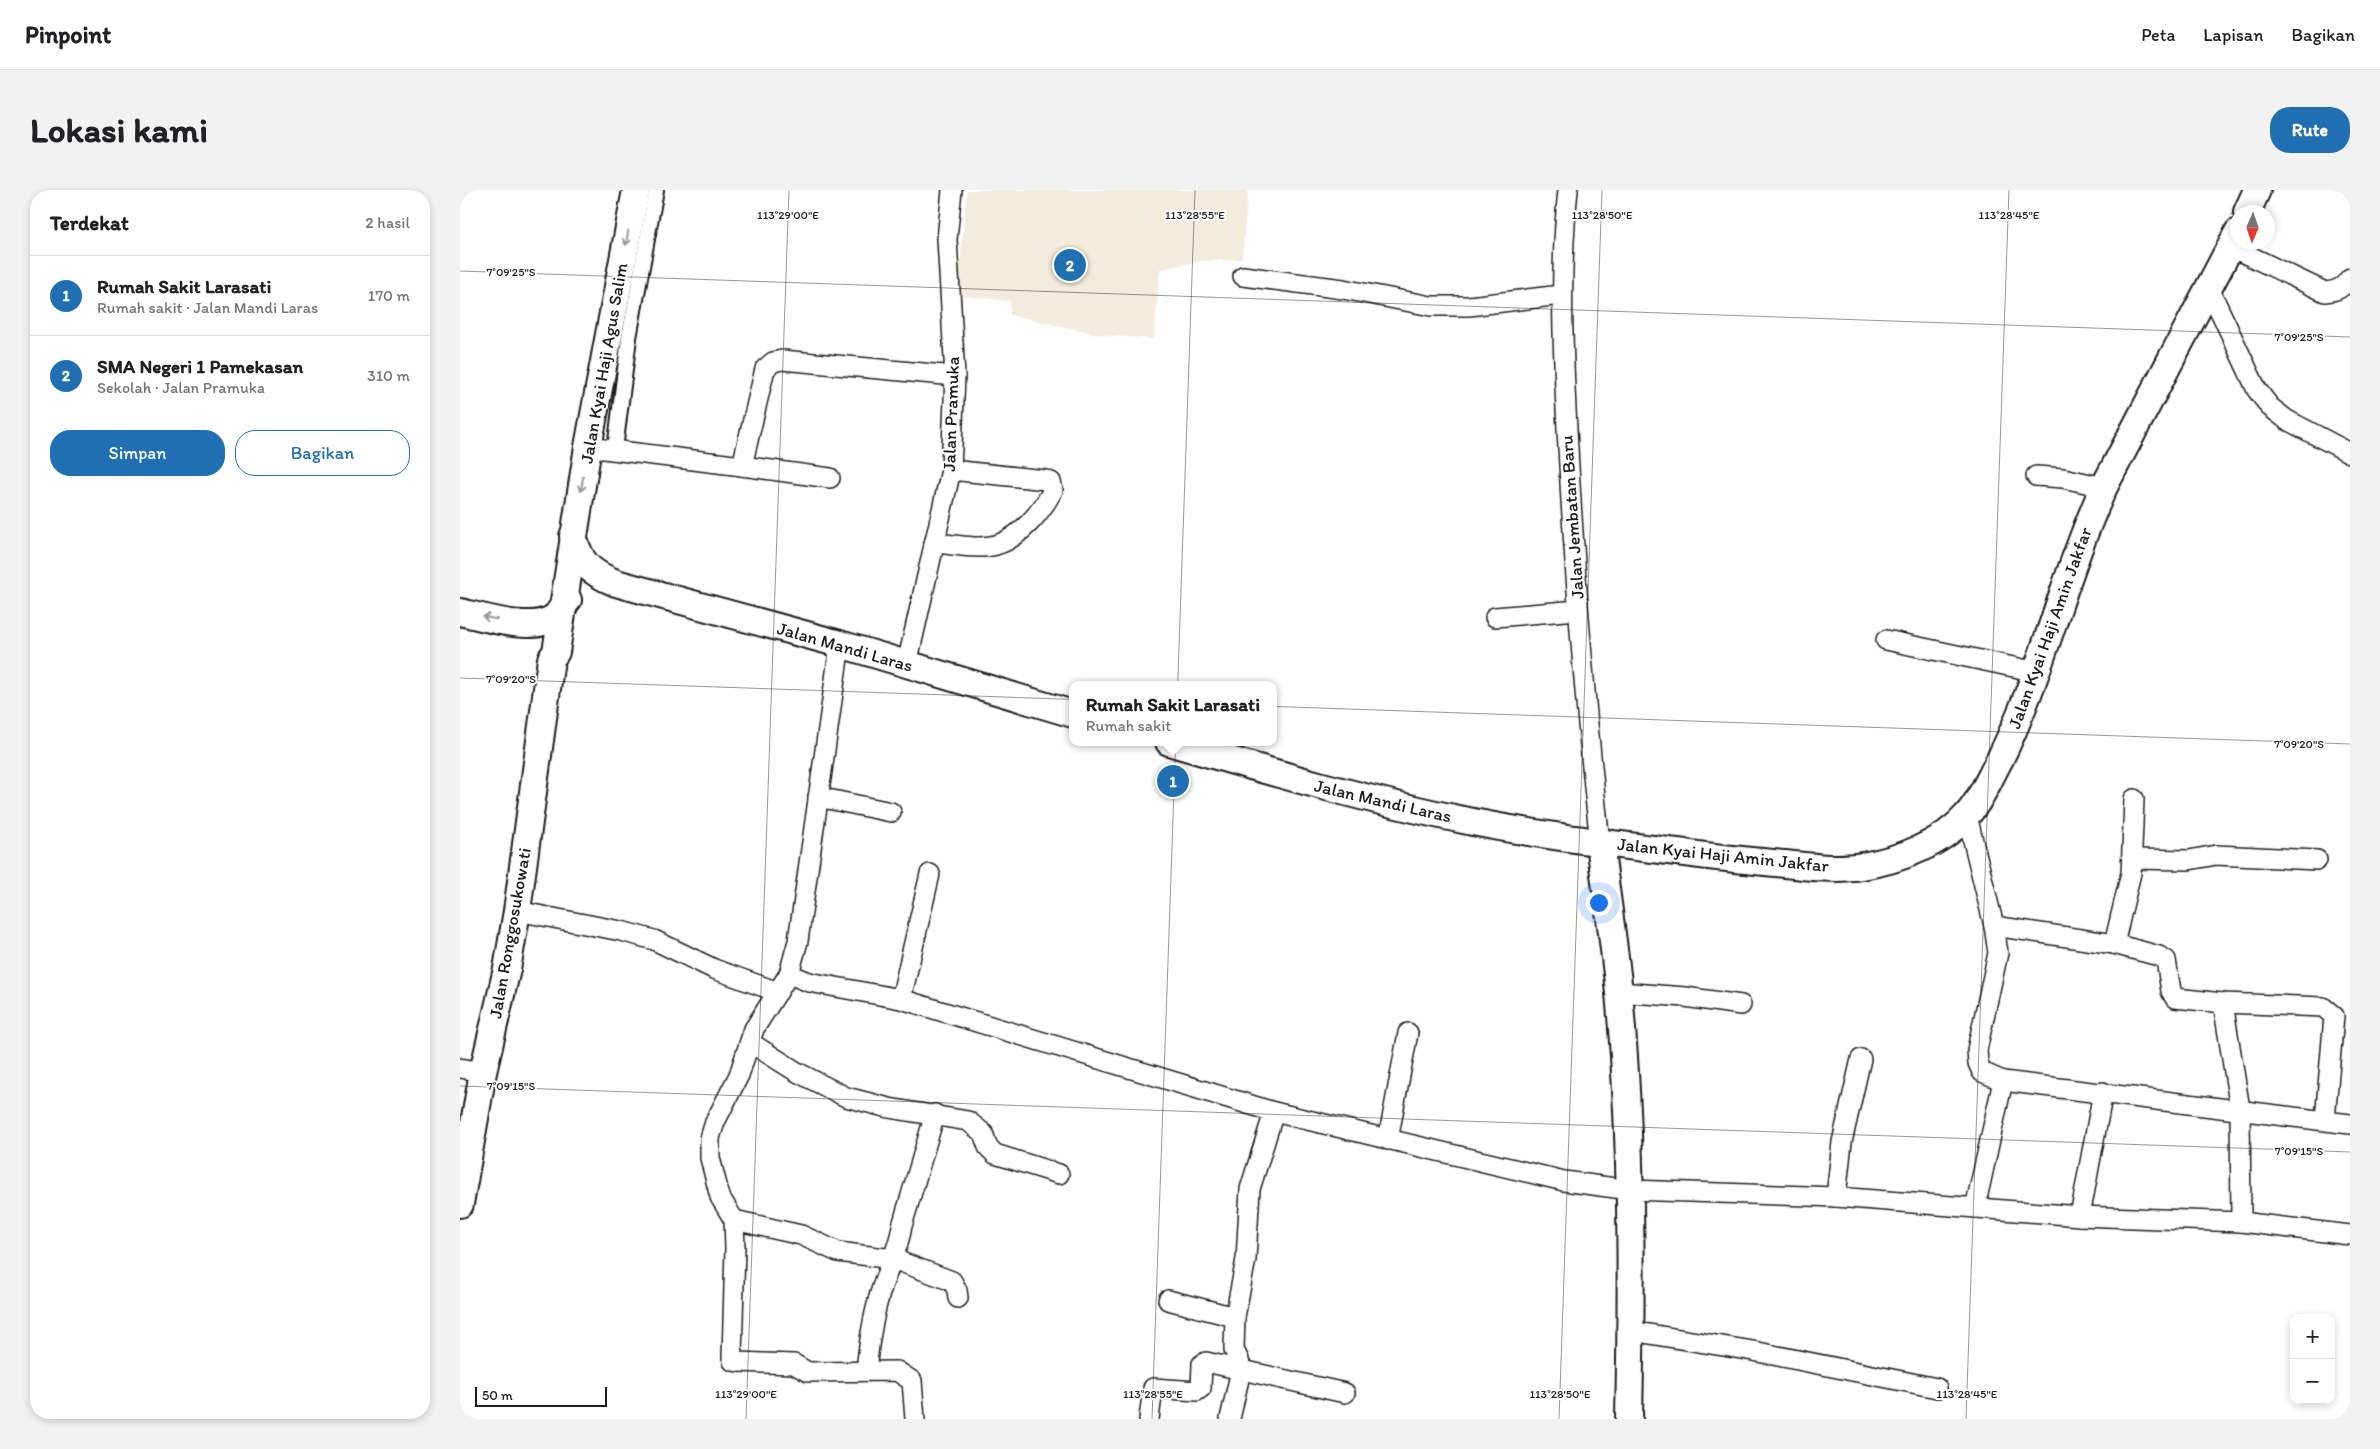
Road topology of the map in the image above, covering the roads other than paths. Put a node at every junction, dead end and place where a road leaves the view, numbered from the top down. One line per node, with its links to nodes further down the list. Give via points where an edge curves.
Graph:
1 (636, 190): 14 (main road, Jalan Kyai Haji Agus Salim, one-way to 14)
2 (656, 190): 15 (street, via 628,338)
3 (952, 190): 13 (street, Jalan Pramuka, via 947,239)
4 (2257, 190): 6 (main road)
5 (1568, 191): 12 (street, Jalan Jembatan Baru)
6 (2250, 205)
7 (2230, 247): 11 (main road, Jalan Kyai Haji Amin Jakfar)
8 (2252, 250): 10 (street, via 2325,292 2344,286)
9 (1247, 277): 12 (street, via 1343,289 1430,306 1469,306)
10 (2350, 278)
11 (2208, 288): 16 (street, via 2257,390 2270,407 2294,424); 21 (main road, Jalan Kyai Haji Amin Jakfar)
12 (1561, 295): 26 (street, Jalan Jembatan Baru)
13 (955, 376): 17 (street, via 782,360 773,362 765,369); 18 (street, Jalan Pramuka)
14 (588, 447): 15 (street); 22 (main road, Jalan Kyai Haji Agus Salim, one-way to 22)
15 (615, 449): 17 (street)
16 (2350, 453)
17 (742, 466): 20 (street)
18 (950, 470): 23 (street, Jalan Pramuka); 23 (street, via 1046,480 1051,482 1053,490 1044,507 1012,537 995,545)
19 (2036, 476): 21 (street)
20 (830, 478)
21 (2104, 487): 34 (main road, Jalan Kyai Haji Amin Jakfar, via 2086,526)
22 (573, 536): 24 (main road, via 579,556 587,566 599,576); 25 (main road, Jalan Kyai Haji Agus Salim)
23 (934, 543): 33 (street, Jalan Pramuka)
24 (616, 583): 25 (main road, via 585,587 573,594); 31 (main road, Jalan Mandi Laras)
25 (563, 607): 29 (main road, via 546,621); 32 (main road, Jalan Ronggosukowati, via 556,652)
26 (1578, 610): 28 (street); 41 (street, Jalan Jembatan Baru)
27 (460, 612): 29 (main road, one-way to 27)
28 (1495, 617)
29 (520, 624): 32 (main road, via 544,639)
30 (1886, 640): 34 (street)
31 (840, 644): 33 (main road, Jalan Mandi Laras); 37 (street)
32 (551, 659): 45 (main road, Jalan Ronggosukowati)
33 (907, 664): 35 (main road, Jalan Mandi Laras)
34 (2037, 672): 40 (main road, Jalan Kyai Haji Amin Jakfar, via 2012,734)
35 (1069, 713)
36 (1183, 746): 41 (main road, Jalan Mandi Laras, via 1353,795 1475,823)
37 (818, 797): 39 (street); 48 (street, via 798,941)
38 (2134, 799): 42 (street)
39 (891, 812)
40 (1967, 816): 41 (main road, Jalan Kyai Haji Amin Jakfar, via 1929,846 1894,859 1860,866 1811,867); 46 (street)
41 (1600, 842): 50 (main road)
42 (2132, 859): 43 (street, via 2216,855); 47 (street)
43 (2317, 860)
44 (930, 874): 51 (street)
45 (517, 911): 49 (street, via 654,940 714,969); 57 (main road, Jalan Ronggosukowati, via 507,969)
46 (1994, 926): 47 (street); 58 (street, via 1998,954 1978,1063 1982,1072)
47 (2114, 944): 52 (street, via 2166,960 2175,998)
48 (789, 974): 49 (street); 51 (street, via 809,982)
49 (778, 992): 55 (street, via 754,1028)
50 (1619, 992): 53 (street, via 1685,996); 67 (main road)
51 (901, 999): 61 (street)
52 (2222, 1003): 60 (street); 63 (street, via 2323,1007 2330,1011 2334,1016)
53 (1741, 1005)
54 (1408, 1033): 65 (street)
55 (751, 1043): 62 (street, via 846,1097 889,1108); 72 (street, via 710,1138 710,1158 720,1197)
56 (1861, 1059): 68 (street, via 1842,1142)
57 (471, 1070): 69 (main road, Jalan Ronggosukowati)
58 (2003, 1081): 59 (street); 70 (street)
59 (2103, 1092): 60 (street); 71 (street)
60 (2240, 1109): 63 (street); 73 (street)
61 (1274, 1112): 65 (street); 78 (street, via 1250,1189 1246,1259)
62 (935, 1114): 66 (street, via 977,1126 995,1154); 75 (street)
63 (2325, 1120): 64 (street)
64 (2350, 1124)
65 (1388, 1140): 67 (street, via 1564,1181)
66 (1059, 1174)
67 (1630, 1190): 68 (street); 79 (main road)
68 (1836, 1197): 70 (street)
69 (460, 1200)
70 (1975, 1208): 71 (street)
71 (2080, 1216): 73 (street)
72 (734, 1220): 75 (street, via 801,1235 838,1252); 81 (street, via 733,1361 794,1364 808,1372)
73 (2241, 1222): 74 (street)
74 (2350, 1235)
75 (893, 1259): 76 (street, via 952,1281); 81 (street, via 871,1327)
76 (958, 1298)
77 (1168, 1300): 78 (street)
78 (1235, 1317): 80 (street, via 1234,1350)
79 (1631, 1331): 82 (street, via 1753,1351); 87 (main road)
80 (1241, 1370): 83 (street); 85 (street, via 1206,1362 1202,1364 1201,1388 1197,1391 1153,1388); 86 (street)
81 (866, 1372): 84 (street, via 896,1371 912,1381)
82 (1937, 1388)
83 (1344, 1393)
84 (915, 1419)
85 (1149, 1419)
86 (1230, 1419)
87 (1629, 1419)

